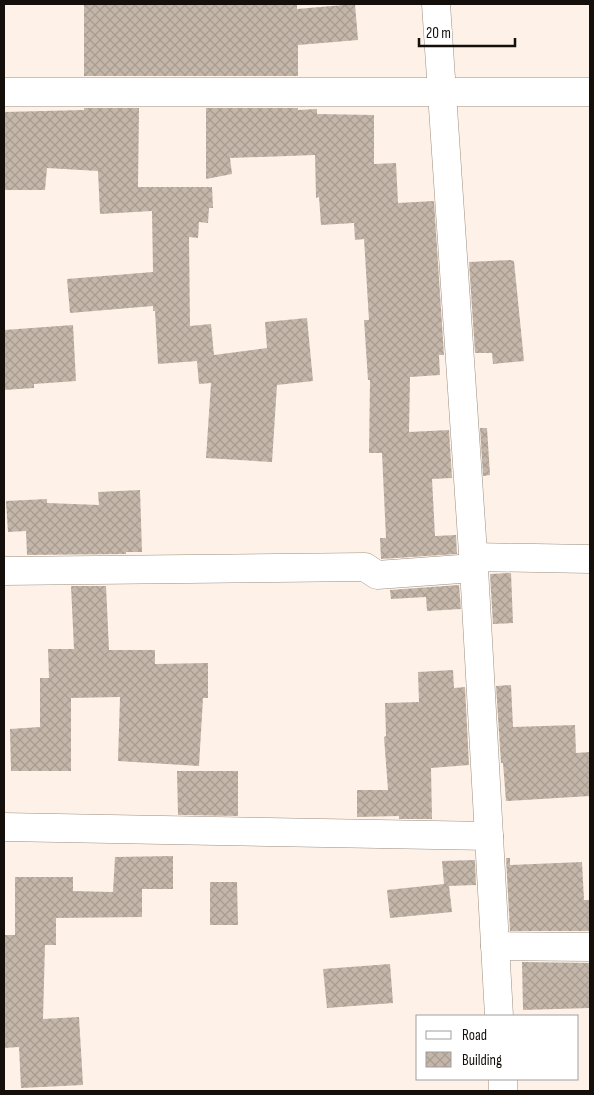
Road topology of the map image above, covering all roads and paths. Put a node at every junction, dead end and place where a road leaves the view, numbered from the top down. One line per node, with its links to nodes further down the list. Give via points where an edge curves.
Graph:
1 (436, 4): 3 (street)
2 (4, 92): 3 (street)
3 (442, 92): 4 (street); 6 (street)
4 (590, 92)
5 (590, 558): 6 (street)
6 (473, 563): 7 (street, via 377,575 364,567); 9 (street)
7 (4, 571)
8 (4, 827): 9 (street)
9 (489, 836): 10 (street)
10 (495, 946): 11 (street); 12 (street)
11 (590, 947)
12 (499, 1015)

